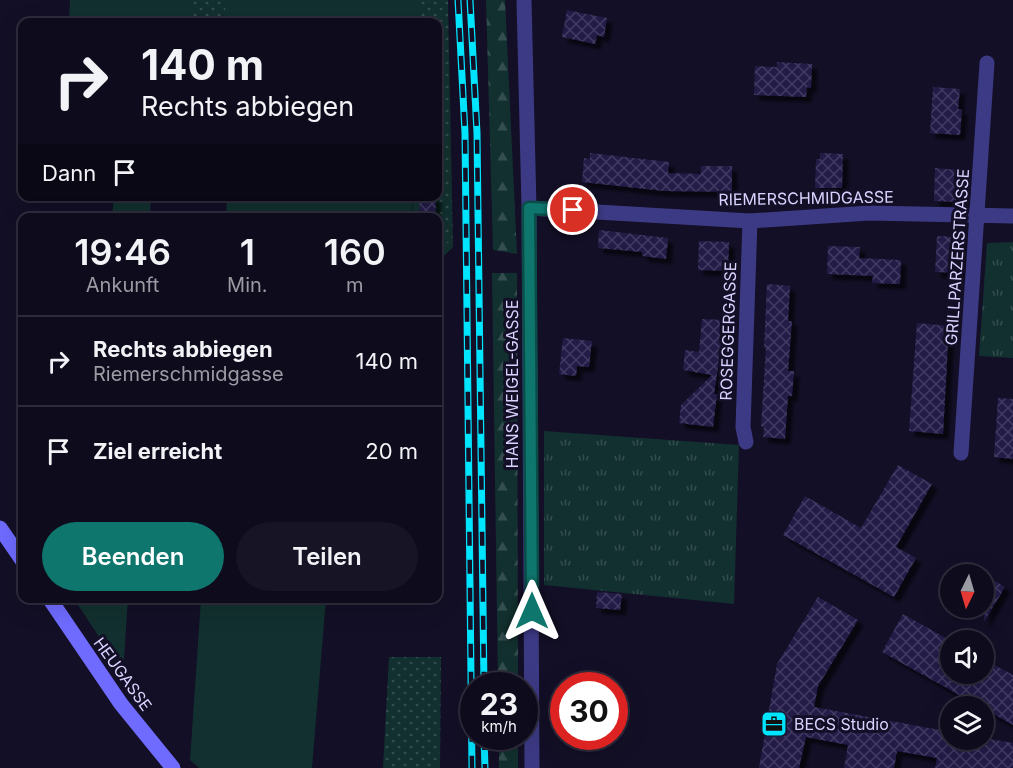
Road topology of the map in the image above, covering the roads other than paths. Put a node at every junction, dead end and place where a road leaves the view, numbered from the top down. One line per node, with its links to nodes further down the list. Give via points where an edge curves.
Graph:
1 (524, 0): 3 (street, HANS WEIGEL-GASSE)
2 (987, 63): 4 (street, GRILLPARZERSTRASSE)
3 (529, 208): 6 (street, RIEMERSCHMIDGASSE); 13 (street, HANS WEIGEL-GASSE)
4 (978, 216): 5 (street, RIEMERSCHMIDGASSE); 6 (street, RIEMERSCHMIDGASSE, via 869,213); 8 (street, GRILLPARZERSTRASSE)
5 (1013, 216)
6 (750, 220): 7 (street, ROSEGGERGASSE, via 743,427)
7 (746, 442)
8 (961, 453)
9 (0, 528): 10 (street)
10 (18, 554)
11 (52, 603): 12 (street, HEUGASSE, via 121,704)
12 (172, 768)
13 (532, 768)

